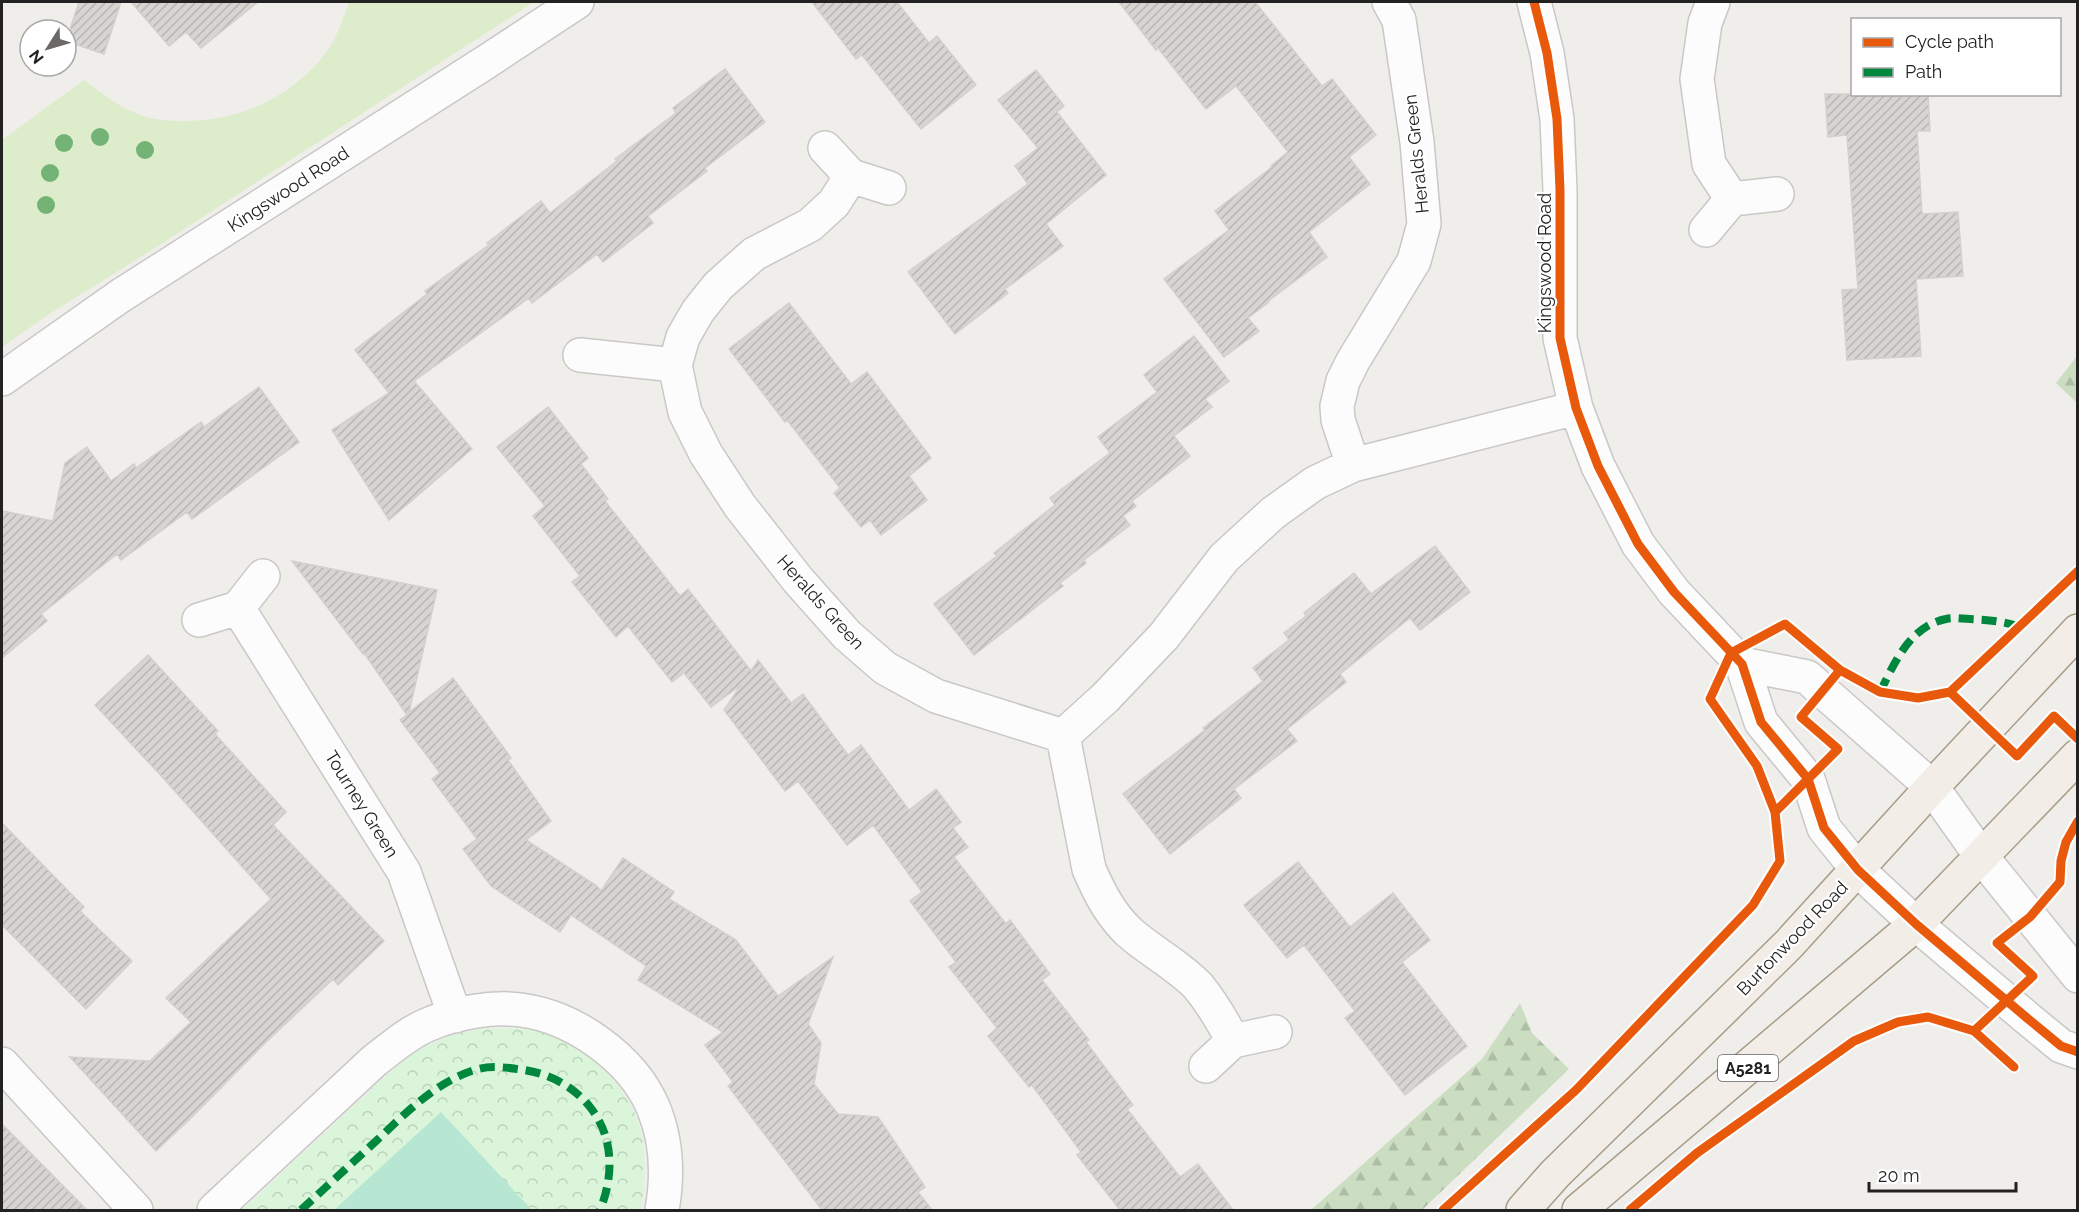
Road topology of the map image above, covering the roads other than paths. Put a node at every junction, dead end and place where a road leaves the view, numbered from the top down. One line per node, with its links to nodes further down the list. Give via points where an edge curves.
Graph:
1 (577, 2): 13 (street, Kingswood Road, via 120,296)
2 (1389, 2): 15 (street, Heralds Green, via 1399,20 1417,142 1424,224 1414,261 1343,381 1338,420)
3 (1534, 2): 14 (street, Kingswood Road, via 1557,119 1560,338)
4 (1713, 2): 9 (street, via 1705,23 1697,79 1709,164)
5 (825, 148): 6 (street)
6 (851, 176): 7 (street); 12 (street, Heralds Green, via 834,203 810,225 754,254 718,286 683,337)
7 (889, 188)
8 (1777, 194): 9 (street)
9 (1732, 199): 10 (street)
10 (1706, 230)
11 (580, 356): 12 (street)
12 (675, 365): 21 (street, Heralds Green, via 685,412 706,454 740,506 847,635 885,668 936,696)
13 (2, 379)
14 (1576, 408): 15 (street); 20 (street, Kingswood Road, via 1598,466 1638,544 1674,592)
15 (1353, 465): 21 (street, via 1315,483 1273,513 1224,558 1164,636)
16 (263, 576): 17 (street)
17 (238, 608): 18 (street); 28 (street, Tourney Green, via 404,872)
18 (199, 620)
19 (2078, 632): 23 (main road, Burtonwood Road)
20 (1742, 664): 23 (street, via 1807,677); 25 (street, Kingswood Road, via 1761,722 1808,779 1824,828)
21 (1063, 736): 30 (street, via 1089,869 1097,888 1129,932 1197,985)
22 (2078, 756): 24 (main road, A5281)
23 (1932, 787): 24 (street); 25 (main road, Burtonwood Road)
24 (1981, 856): 26 (main road, A5281); 27 (street)
25 (1858, 870): 26 (street, Kingswood Road); 37 (main road, Burtonwood Road)
26 (1916, 924): 31 (street, Kingswood Road, via 2061,1046); 38 (main road, A5281)
27 (2078, 976)
28 (455, 1016): 35 (street, via 426,1025 375,1061); 36 (street, via 521,1010 554,1018 615,1056 637,1079 653,1106 662,1135 666,1163)
29 (1275, 1032): 30 (street)
30 (1233, 1041): 33 (street)
31 (2078, 1052)
32 (2, 1064): 34 (street)
33 (1206, 1066)
34 (136, 1210)
35 (214, 1210)
36 (662, 1210)
37 (1523, 1210)
38 (1579, 1210)

